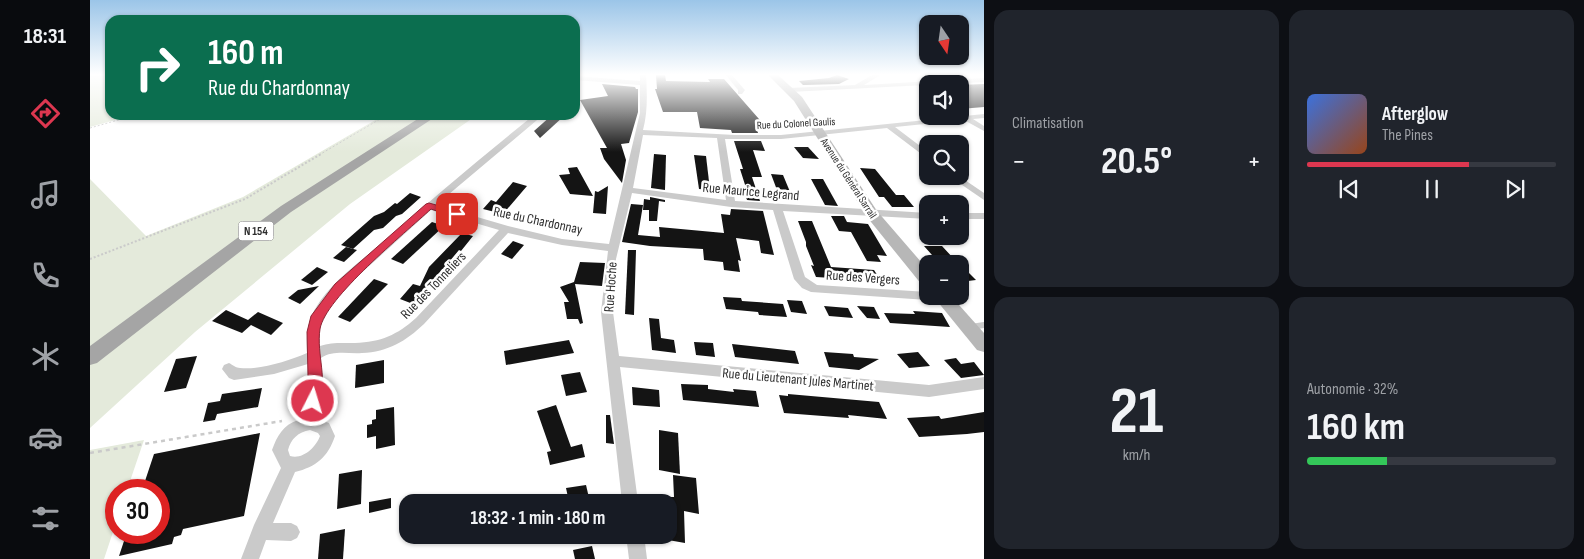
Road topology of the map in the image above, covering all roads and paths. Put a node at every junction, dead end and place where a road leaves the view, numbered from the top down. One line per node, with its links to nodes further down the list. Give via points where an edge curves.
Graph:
1 (644, 100): 16 (street, Rue Hoche)
2 (799, 100): 17 (street, Avenue du Général Sarrail)
3 (984, 116): 4 (street, Rue du Colonel Gaulis)
4 (969, 118)
5 (118, 120): 14 (path)
6 (379, 120): 32 (path, via 245,199)
7 (409, 120): 34 (main road, via 238,235 180,278)
8 (419, 120): 34 (main road, N 154, via 264,220)
9 (424, 120): 41 (main road, N 154, via 286,209)
10 (533, 120): 24 (street)
11 (969, 120): 15 (street)
12 (919, 124): 13 (street, Rue du Colonel Gaulis)
13 (890, 127): 17 (street, Rue du Colonel Gaulis); 19 (street)
14 (90, 128)
15 (984, 129)
16 (639, 132): 18 (street, Rue du Colonel Gaulis); 21 (street, Rue Hoche)
17 (821, 134): 18 (street, Rue du Colonel Gaulis); 26 (street, Avenue du Général Sarrail)
18 (721, 137): 23 (street)
19 (919, 150)
20 (966, 185): 22 (street)
21 (628, 190): 23 (street, Rue Maurice Legrand); 31 (street, Rue Hoche)
22 (984, 197)
23 (731, 204): 25 (street, Rue Maurice Legrand)
24 (429, 206): 30 (street, Rue du Chardonnay); 40 (street, via 334,294 316,319)
25 (778, 208): 26 (street, Rue Maurice Legrand); 35 (street, Rue des Vergers, via 800,279 806,285 816,289)
26 (872, 214): 27 (street, Rue Maurice Legrand); 33 (street, Avenue du Général Sarrail)
27 (919, 216)
28 (969, 216): 29 (street)
29 (984, 216)
30 (506, 229): 31 (street, Rue du Chardonnay, via 562,242); 40 (street, Rue des Tonneliers, via 407,333 376,348 326,349)
31 (614, 248): 42 (street, Rue Hoche, via 607,312)
32 (90, 259)
33 (919, 270)
34 (169, 290): 39 (main road, N 154)
35 (919, 296)
36 (951, 305): 37 (street)
37 (976, 326): 38 (street)
38 (984, 345)
39 (90, 351)
40 (314, 356): 43 (street, Rue des Tonneliers, via 247,374 234,374); 45 (street, via 313,401)
41 (90, 357)
42 (612, 361): 44 (street, Rue du Lieutenant Jules Martinet, via 929,391); 49 (street, Rue Hoche)
43 (229, 368)
44 (984, 383)
45 (302, 424): 46 (street); 48 (street, via 322,426 327,440 311,460)
46 (289, 432): 47 (path, via 282,421); 48 (street, via 280,450 285,461)
47 (90, 453)
48 (291, 464): 50 (street)
49 (629, 494)
50 (260, 531): 51 (street); 53 (street)
51 (291, 532)
52 (636, 544): 54 (street)
53 (250, 559)
54 (638, 559)

